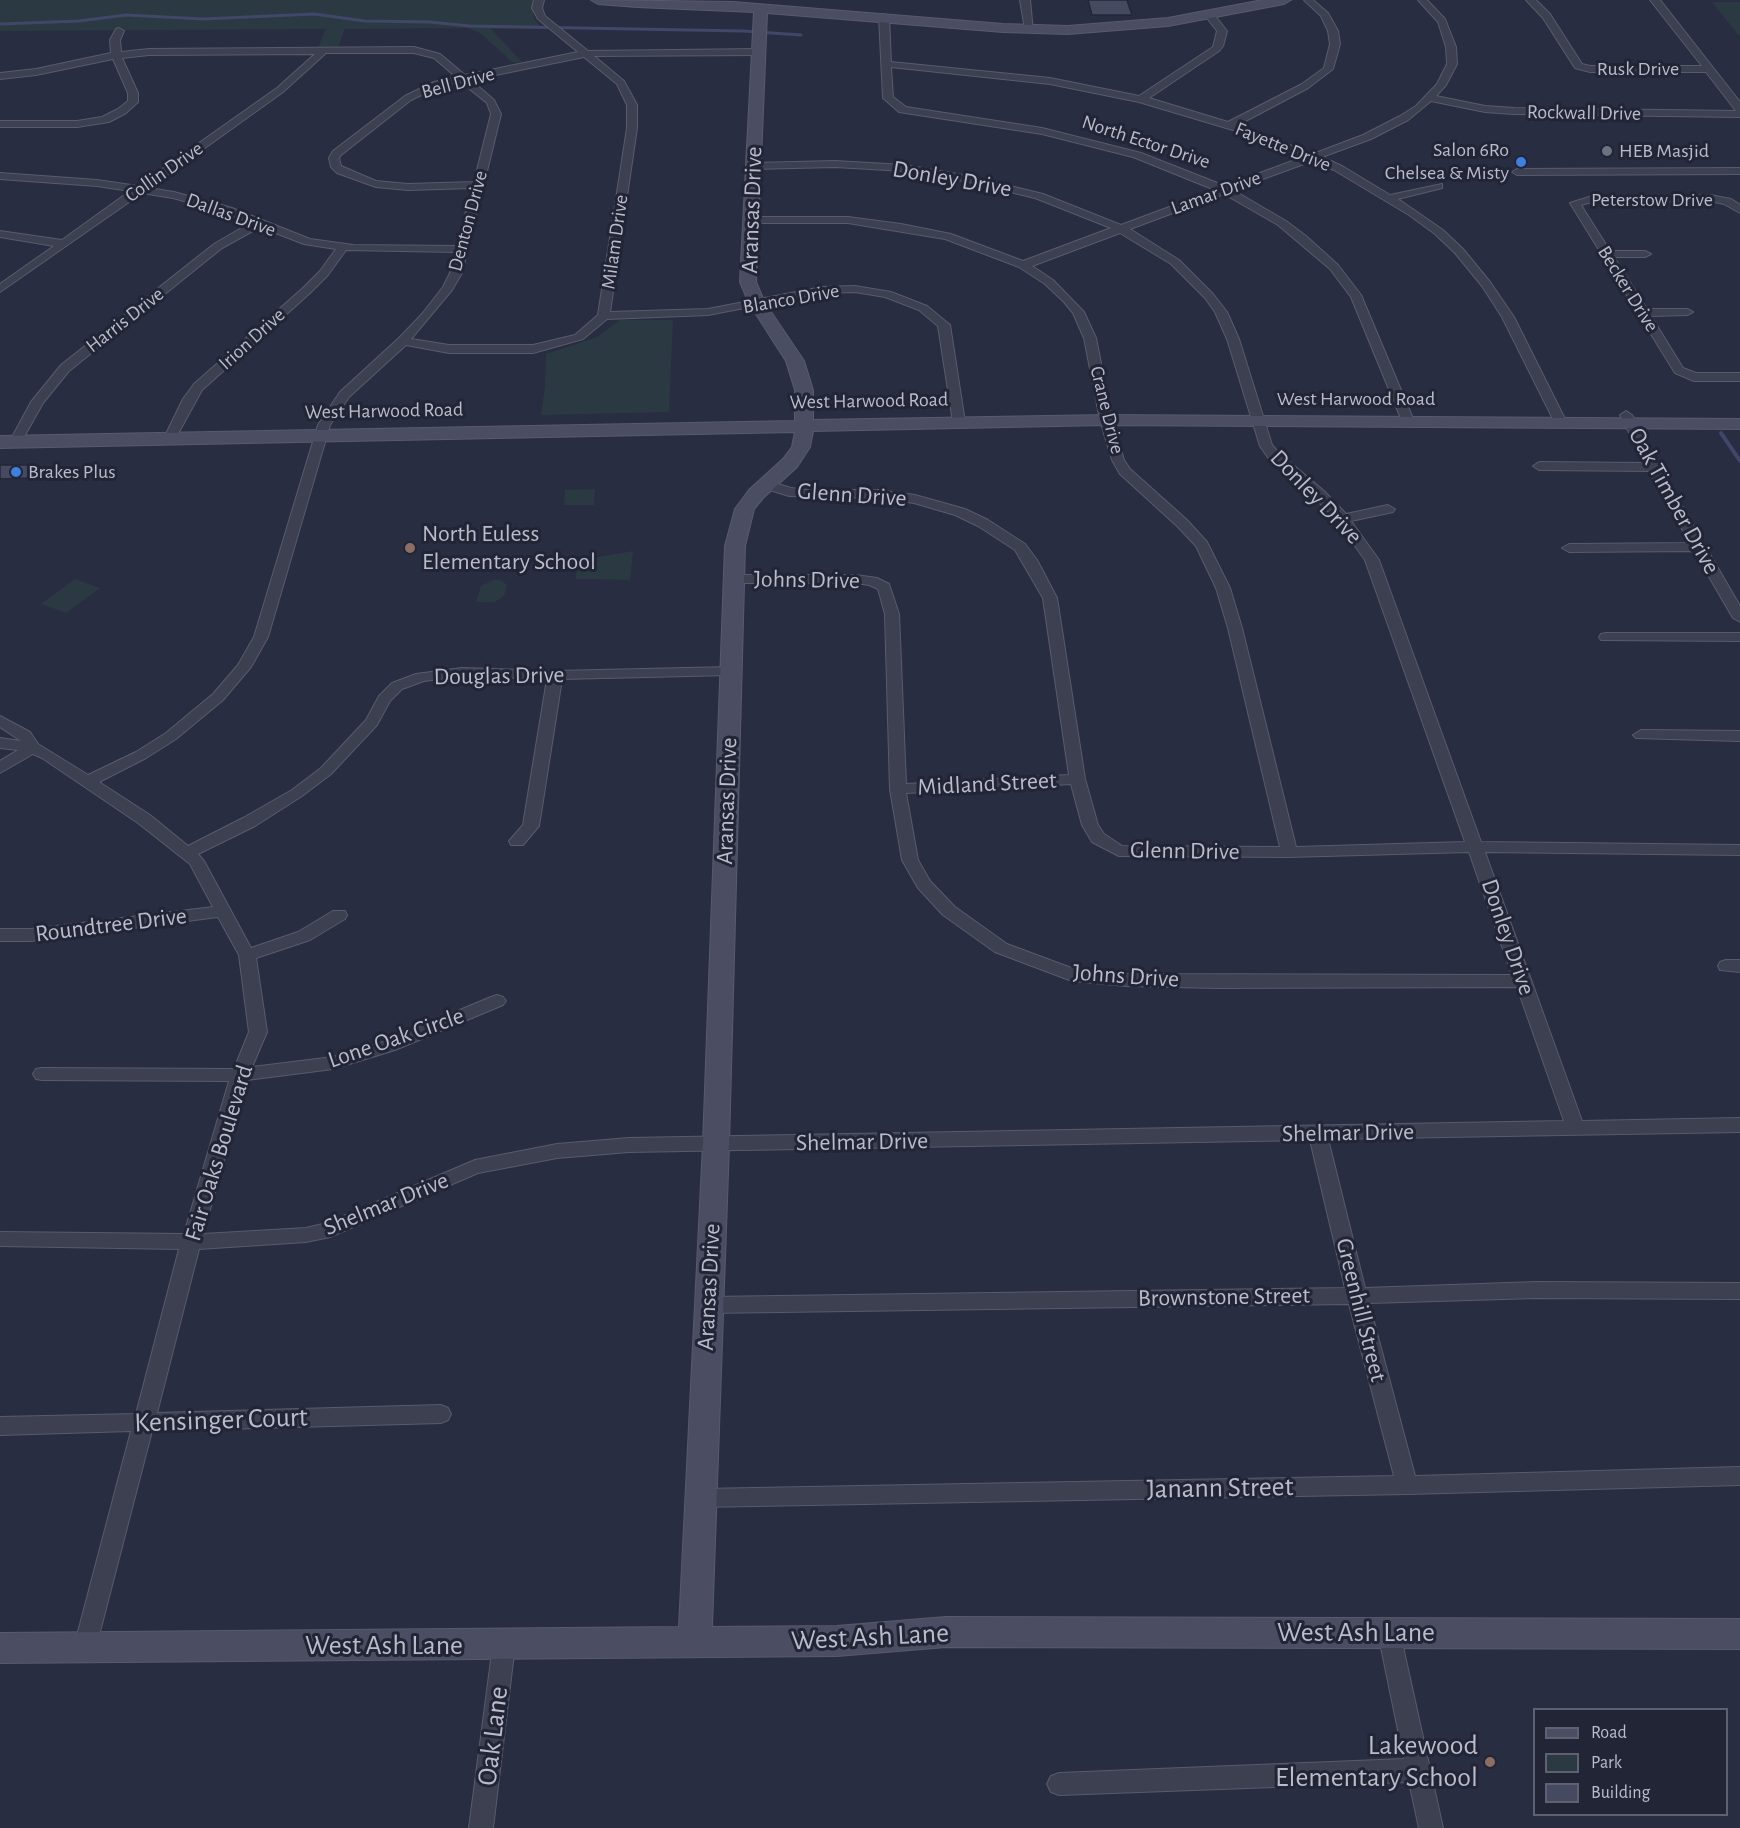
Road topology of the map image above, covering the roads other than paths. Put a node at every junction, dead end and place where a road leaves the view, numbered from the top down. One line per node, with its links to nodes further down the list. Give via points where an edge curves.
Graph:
1 (539, 0): 18 (street, Milam Drive, via 538,12)
2 (598, 0): 10 (street)
3 (1025, 0): 14 (street)
4 (1284, 0): 12 (street)
5 (1308, 0): 29 (street, via 1325,15 1333,31 1335,44 1328,69 1305,86)
6 (1422, 0): 24 (street, Lamar Drive, via 1442,21 1453,55 1448,73)
7 (1531, 0): 21 (street, Rusk Drive, via 1547,16 1578,66)
8 (1655, 0): 21 (street)
9 (886, 1): 13 (street, North Ector Drive)
10 (664, 2): 11 (street)
11 (765, 4): 13 (street); 16 (street, Aransas Drive)
12 (1209, 14): 14 (street, via 1111,28); 25 (street, via 1222,31 1220,44)
13 (884, 17): 14 (street); 20 (street, North Ector Drive)
14 (1030, 29)
15 (119, 31): 19 (street)
16 (759, 38): 18 (street, Bell Drive); 31 (street, Aransas Drive)
17 (324, 50): 19 (street, Denton Drive); 23 (street, Denton Drive, via 423,51 437,56); 37 (street, Collin Drive, via 300,75)
18 (586, 54): 23 (street, Bell Drive); 56 (street, Milam Drive, via 621,83 633,114)
19 (116, 55): 22 (street, Denton Drive); 28 (street, via 133,97 129,106 115,116 77,124)
20 (887, 64): 25 (street, Fayette Drive, via 1050,81); 38 (street, North Ector Drive, via 888,98 903,110 1019,127 1103,145)
21 (1709, 69): 26 (street)
22 (0, 76)
23 (464, 78): 35 (street, Denton Drive, via 491,102 496,114); 35 (street, Bell Drive, via 437,84 408,98 337,153 334,162 341,171 359,179 388,186)
24 (1429, 98): 27 (street, Rockwall Drive, via 1514,111); 30 (street, Lamar Drive, via 1404,118 1367,137)
25 (1141, 99): 29 (street, Fayette Drive)
26 (1740, 109)
27 (1740, 114)
28 (0, 124)
29 (1230, 125): 30 (street, Fayette Drive)
30 (1314, 157): 38 (street, Lamar Drive); 39 (street, Fayette Drive)
31 (753, 166): 42 (street, Aransas Drive); 44 (street, Donley Drive, via 859,165 937,172 1040,196)
32 (1740, 171): 33 (street)
33 (1517, 172)
34 (0, 176): 37 (street, Dallas Drive)
35 (478, 185): 48 (street, Denton Drive)
36 (1438, 186): 39 (street)
37 (139, 189): 43 (street, Dallas Drive, via 207,203); 46 (street, Collin Drive)
38 (1225, 190): 44 (street, Lamar Drive); 63 (street, North Ector Drive, via 1302,238 1347,282 1363,309)
39 (1391, 198): 64 (street, Fayette Drive, via 1439,232 1486,284 1508,317)
40 (1576, 201): 41 (street, Peterstow Drive, via 1710,198 1727,201); 49 (street, Becker Drive)
41 (1740, 210)
42 (751, 220): 51 (street, Crane Drive, via 848,220 901,227 981,247); 53 (street, Aransas Drive, via 748,282)
43 (258, 223): 47 (street, Dallas Drive, via 308,242); 71 (street, Harris Drive, via 218,246 65,368)
44 (1119, 228): 51 (street, Lamar Drive); 62 (street, Donley Drive, via 1176,262 1221,312)
45 (0, 234): 46 (street)
46 (65, 244): 52 (street, Collin Drive)
47 (343, 247): 48 (street, Dallas Drive); 70 (street, Irion Drive, via 306,291 198,387)
48 (462, 249): 57 (street, Denton Drive, via 448,288)
49 (1607, 254): 50 (street); 55 (street, Becker Drive)
50 (1645, 254)
51 (1023, 265): 59 (street, Crane Drive, via 1059,291 1078,312 1090,339)
52 (0, 289)
53 (758, 303): 56 (street, Blanco Drive, via 708,312); 61 (street, Blanco Drive, via 822,290 855,289 887,294 923,308 944,325); 66 (street, Aransas Drive, via 795,361 804,390)
54 (1687, 312): 55 (street)
55 (1643, 313): 58 (street, Becker Drive, via 1685,374)
56 (604, 316): 57 (street, Milam Drive, via 579,337 532,349 449,349)
57 (403, 341): 68 (street, Denton Drive, via 344,395)
58 (1740, 377)
59 (1106, 415): 61 (street, West Harwood Road); 62 (street, West Harwood Road); 97 (street, Crane Drive, via 1118,460 1125,471 1202,545 1223,588)
60 (1740, 415): 65 (street, West Harwood Road)
61 (958, 417): 66 (street, West Harwood Road)
62 (1257, 417): 63 (street, West Harwood Road); 76 (street, Donley Drive, via 1266,446 1274,456)
63 (1407, 417): 64 (street, West Harwood Road)
64 (1559, 419): 65 (street, West Harwood Road)
65 (1628, 419): 67 (street, West Harwood Road); 73 (street, Oak Timber Drive)
66 (805, 420): 68 (street, West Harwood Road); 74 (street, Aransas Drive, via 798,453)
67 (1740, 424)
68 (324, 429): 70 (street, West Harwood Road); 92 (street, Denton Drive, via 261,638 244,667 218,697 171,736)
69 (0, 431): 71 (street, West Harwood Road)
70 (172, 433): 71 (street, West Harwood Road)
71 (13, 438)
72 (1539, 466): 73 (street)
73 (1653, 467): 77 (street, Oak Timber Drive)
74 (765, 484): 79 (street, Aransas Drive, via 740,520); 91 (street, Glenn Drive, via 808,494 878,494 915,499 968,516 1020,547 1050,598)
75 (1388, 509): 76 (street)
76 (1343, 519): 95 (street, Donley Drive, via 1372,560)
77 (1698, 547): 78 (street); 80 (street, Oak Timber Drive)
78 (1569, 548)
79 (734, 579): 83 (street, Aransas Drive); 93 (street, Johns Drive, via 856,579 884,587 892,614)
80 (1740, 618)
81 (1606, 637): 82 (street)
82 (1740, 637)
83 (731, 671): 84 (street, Douglas Drive); 110 (street, Aransas Drive)
84 (555, 675): 94 (street, via 531,826); 98 (street, Douglas Drive, via 462,672 421,677 397,686 384,699 372,722 326,771 249,822)
85 (0, 721): 89 (street, Fair Oaks Boulevard, via 25,735)
86 (1641, 735): 87 (street)
87 (1740, 736)
88 (0, 743): 89 (street, Fair Oaks Boulevard)
89 (33, 747): 90 (street); 92 (street, Fair Oaks Boulevard)
90 (0, 768)
91 (1077, 779): 93 (street, Midland Street); 97 (street, Glenn Drive, via 1090,825 1098,838 1119,851)
92 (87, 782): 98 (street, Fair Oaks Boulevard)
93 (898, 789): 103 (street, Johns Drive, via 910,860 924,884 949,911 1001,948 1072,975 1216,982)
94 (518, 841)
95 (1476, 847): 96 (street, Glenn Drive); 97 (street, Glenn Drive); 103 (street, Donley Drive)
96 (1740, 850)
97 (1289, 852)
98 (188, 853): 99 (street, Fair Oaks Boulevard)
99 (221, 911): 101 (street, Roundtree Drive, via 31,935); 102 (street, Fair Oaks Boulevard)
100 (339, 915): 102 (street, via 304,936)
101 (0, 935)
102 (247, 955): 106 (street, Fair Oaks Boulevard, via 258,1032)
103 (1523, 981): 108 (street, Donley Drive)
104 (497, 1001): 106 (street, Lone Oak Circle, via 389,1046 333,1063)
105 (42, 1074): 106 (street, Lone Oak Circle)
106 (240, 1075): 112 (street, Fair Oaks Boulevard)
107 (1740, 1125): 108 (street, Shelmar Drive)
108 (1575, 1126): 109 (street, Shelmar Drive)
109 (1318, 1134): 110 (street, Shelmar Drive); 114 (street, Greenhill Street)
110 (716, 1144): 112 (street, Shelmar Drive, via 629,1145 509,1159 475,1167 330,1230); 115 (street, Aransas Drive)
111 (0, 1239): 112 (street, Shelmar Drive)
112 (191, 1242): 117 (street, Fair Oaks Boulevard)
113 (1740, 1291): 114 (street, Brownstone Street, via 1537,1290)
114 (1357, 1296): 115 (street, Brownstone Street); 120 (street, Greenhill Street)
115 (708, 1305): 121 (street, Aransas Drive)
116 (441, 1414): 117 (street, Kensinger Court)
117 (145, 1422): 118 (street, Kensinger Court); 126 (street, Fair Oaks Boulevard)
118 (0, 1426)
119 (1740, 1476): 120 (street, Janann Street)
120 (1407, 1485): 121 (street, Janann Street)
121 (701, 1498): 124 (street, Aransas Drive)
122 (1389, 1633): 123 (street, West Ash Lane); 124 (street, West Ash Lane, via 946,1632 837,1641); 128 (street)
123 (1740, 1634)
124 (696, 1643): 125 (street, West Ash Lane)
125 (504, 1645): 126 (street, West Ash Lane); 130 (street, Oak Lane)
126 (85, 1647): 127 (street, West Ash Lane)
127 (0, 1648)
128 (1418, 1770): 129 (street); 131 (street)
129 (1059, 1784)
130 (481, 1828)
131 (1431, 1828)

